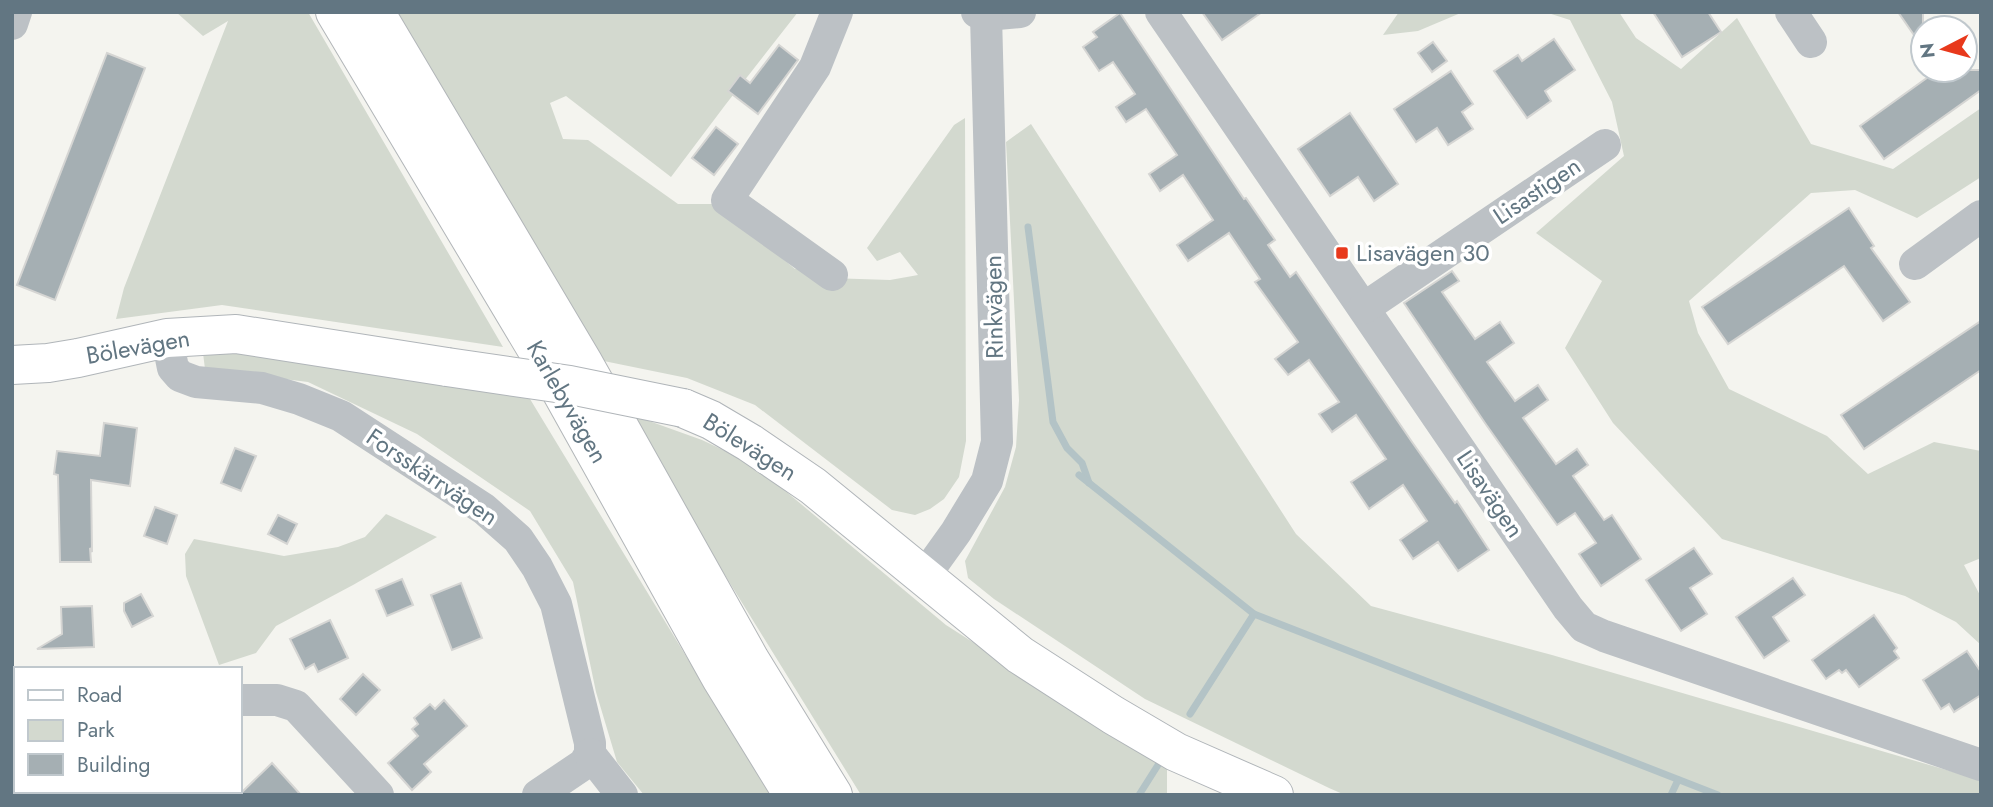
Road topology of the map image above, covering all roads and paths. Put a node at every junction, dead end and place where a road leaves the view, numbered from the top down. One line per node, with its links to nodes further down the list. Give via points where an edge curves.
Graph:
1 (16, 12): 9 (street)
2 (335, 12): 25 (main road, Karlebyvägen, via 552,376 721,678)
3 (375, 12): 26 (main road, Karlebyvägen)
4 (837, 12): 14 (street, via 815,67 727,200)
5 (1020, 12): 8 (street)
6 (1161, 12): 15 (street, Lisavägen)
7 (1791, 12): 10 (street)
8 (981, 14): 18 (street, Rinkvägen, via 997,442 986,481)
9 (12, 24)
10 (1811, 42)
11 (1605, 145): 15 (street, Lisastigen)
12 (1981, 216): 13 (street)
13 (1915, 264)
14 (832, 275)
15 (1364, 308): 21 (street, Lisavägen, via 1584,627)
16 (167, 338): 17 (main road, Bölevägen, via 48,363); 18 (main road, Bölevägen, bridge, via 236,334 570,385 683,408 711,419 813,486); 20 (street, Forsskärrvägen, via 173,368 180,376 196,382 262,388 341,416 484,509 518,539 556,604)
17 (12, 365)
18 (923, 578): 27 (main road, Bölevägen, via 1020,655 1113,715 1176,752)
19 (242, 699): 22 (street, via 277,700 296,706)
20 (590, 754): 23 (street, via 584,764); 24 (street)
21 (1981, 765)
22 (378, 795)
23 (538, 795)
24 (622, 795)
25 (793, 795)
26 (833, 795)
27 (1274, 795)

